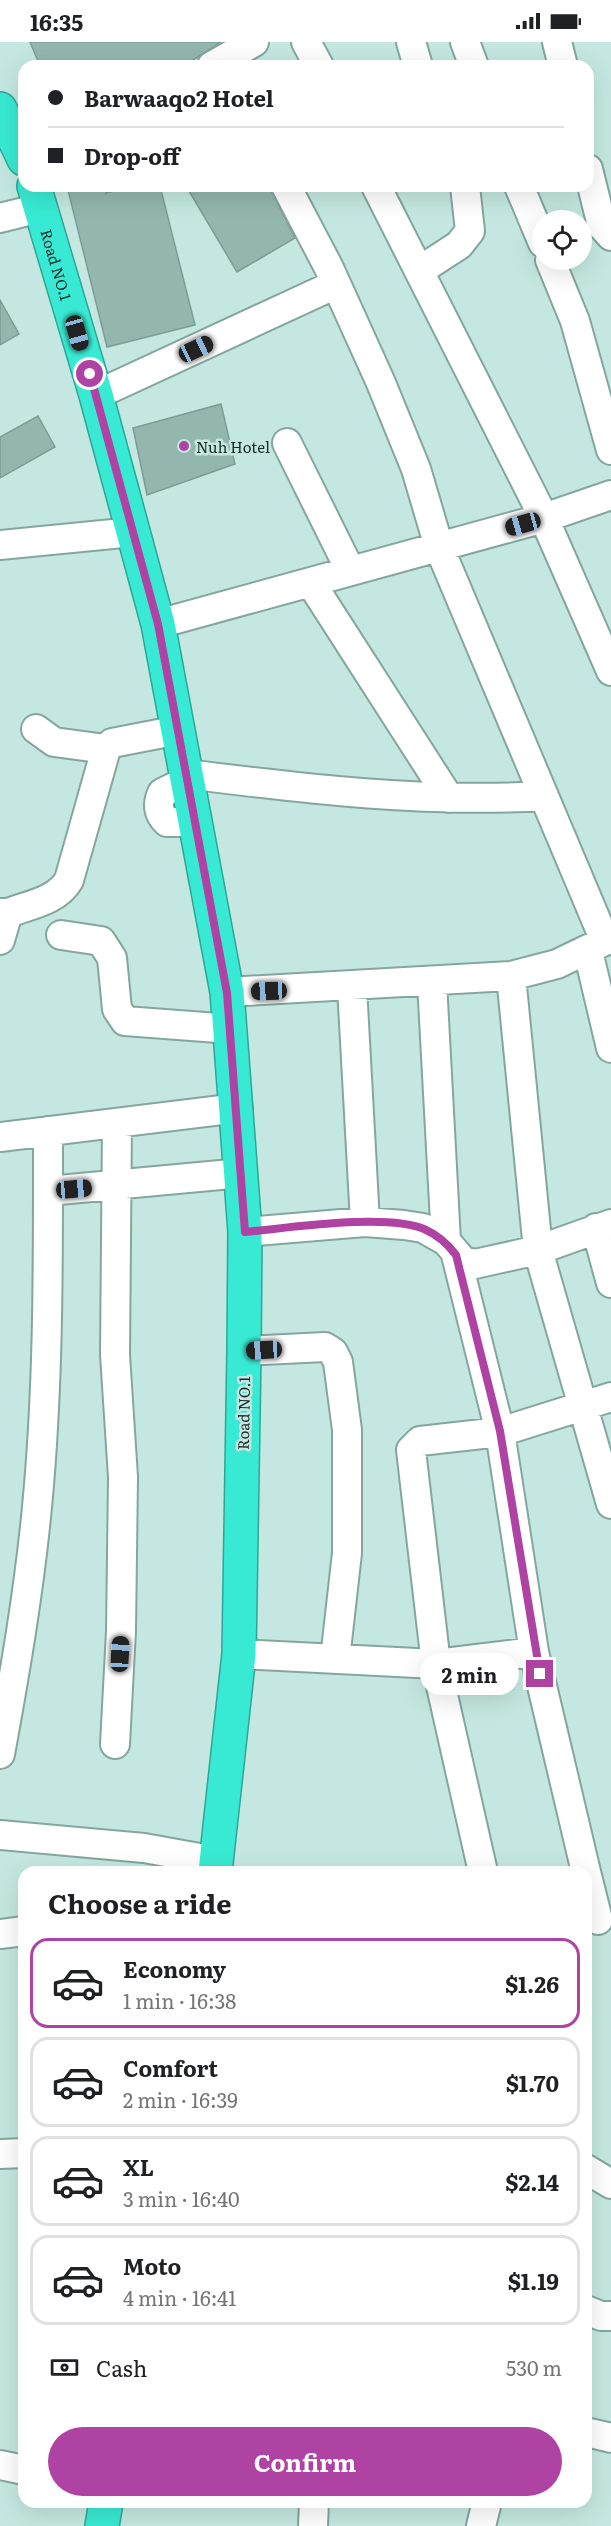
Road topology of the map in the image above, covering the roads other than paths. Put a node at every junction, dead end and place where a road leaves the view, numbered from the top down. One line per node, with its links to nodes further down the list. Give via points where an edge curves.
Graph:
1 (254, 42): 6 (street)
2 (306, 42): 7 (street)
3 (411, 42): 8 (street)
4 (465, 42): 9 (street)
5 (557, 42): 10 (street)
6 (226, 60)
7 (316, 60)
8 (416, 60)
9 (472, 60)
10 (562, 60)
11 (0, 109): 12 (highway)
12 (18, 146)
13 (289, 192): 24 (street)
14 (379, 192): 23 (street)
15 (466, 192): 23 (street, via 470,231 459,245)
16 (522, 192): 19 (street)
17 (594, 192): 21 (street, via 602,226)
18 (37, 197): 20 (street); 25 (highway, Road NO.1)
19 (532, 217)
20 (0, 218)
21 (611, 236)
22 (554, 270): 27 (street, via 575,321)
23 (419, 271): 29 (street)
24 (336, 284): 25 (street); 32 (street, via 416,469)
25 (96, 395): 30 (highway, Road NO.1)
26 (287, 444): 33 (street)
27 (611, 450)
28 (611, 495): 29 (street)
29 (544, 518): 32 (street); 36 (street)
30 (134, 532): 31 (street); 35 (highway, Road NO.1)
31 (0, 545)
32 (440, 547): 33 (street); 41 (street)
33 (350, 570): 34 (street)
34 (311, 583): 35 (street); 42 (street)
35 (158, 624): 38 (highway, Road NO.1)
36 (611, 671)
37 (36, 729): 39 (street, via 54,742)
38 (178, 730): 39 (street, via 112,743); 40 (highway, Road NO.1)
39 (106, 748): 43 (street, via 69,880 57,895)
40 (187, 777): 42 (street); 50 (highway, Road NO.1)
41 (544, 796): 42 (street); 46 (street)
42 (449, 798)
43 (4, 913): 45 (street)
44 (60, 935): 51 (street, via 101,940 112,958 117,1009 125,1022)
45 (0, 940)
46 (602, 944): 47 (street, via 557,964); 52 (street)
47 (511, 976): 48 (street); 64 (street)
48 (432, 982): 49 (street); 63 (street)
49 (352, 987): 50 (street); 60 (street)
50 (227, 993): 51 (highway, Road NO.1)
51 (231, 1029): 53 (highway, Road NO.1)
52 (611, 1048)
53 (238, 1108): 54 (street); 57 (highway, Road NO.1)
54 (117, 1123): 55 (street); 58 (street)
55 (48, 1131): 56 (street); 59 (street)
56 (0, 1137)
57 (242, 1173): 58 (street); 62 (highway, Road NO.1)
58 (117, 1185): 59 (street); 75 (street, via 115,1355 123,1477)
59 (48, 1191): 76 (street, via 37,1505 26,1612)
60 (365, 1222): 62 (street); 63 (street, via 423,1228)
61 (604, 1226): 64 (street); 65 (street)
62 (245, 1232): 66 (highway, Road NO.1)
63 (451, 1248): 64 (street, via 475,1264); 69 (street)
64 (538, 1250): 68 (street)
65 (611, 1283)
66 (244, 1351): 72 (highway, Road NO.1); 73 (street, via 326,1347 338,1362 347,1430 347,1554)
67 (611, 1397): 68 (street)
68 (583, 1406): 69 (street); 70 (street)
69 (500, 1431): 71 (street); 74 (street, via 420,1441 411,1450)
70 (611, 1504)
71 (534, 1652): 74 (street); 81 (street)
72 (239, 1654): 73 (street); 79 (highway, Road NO.1)
73 (335, 1659): 74 (street)
74 (436, 1664): 80 (street)
75 (115, 1744)
76 (0, 1754)
77 (0, 1835): 78 (street, via 144,1848)
78 (212, 1866)
79 (216, 1866)
80 (482, 1866)
81 (585, 1866)
82 (592, 1896): 83 (street)
83 (598, 1920)
84 (18, 1932): 85 (street)
85 (0, 1934)
86 (18, 2153): 87 (street)
87 (0, 2154)
88 (592, 2173): 89 (street)
89 (611, 2184)
90 (592, 2312): 91 (street)
91 (611, 2316)
92 (592, 2433): 93 (street)
93 (611, 2438)
94 (0, 2465): 95 (street)
95 (18, 2469)
96 (105, 2508): 99 (highway)
97 (314, 2508): 100 (street)
98 (486, 2508): 101 (street)
99 (102, 2526)
100 (313, 2526)
101 (481, 2526)

